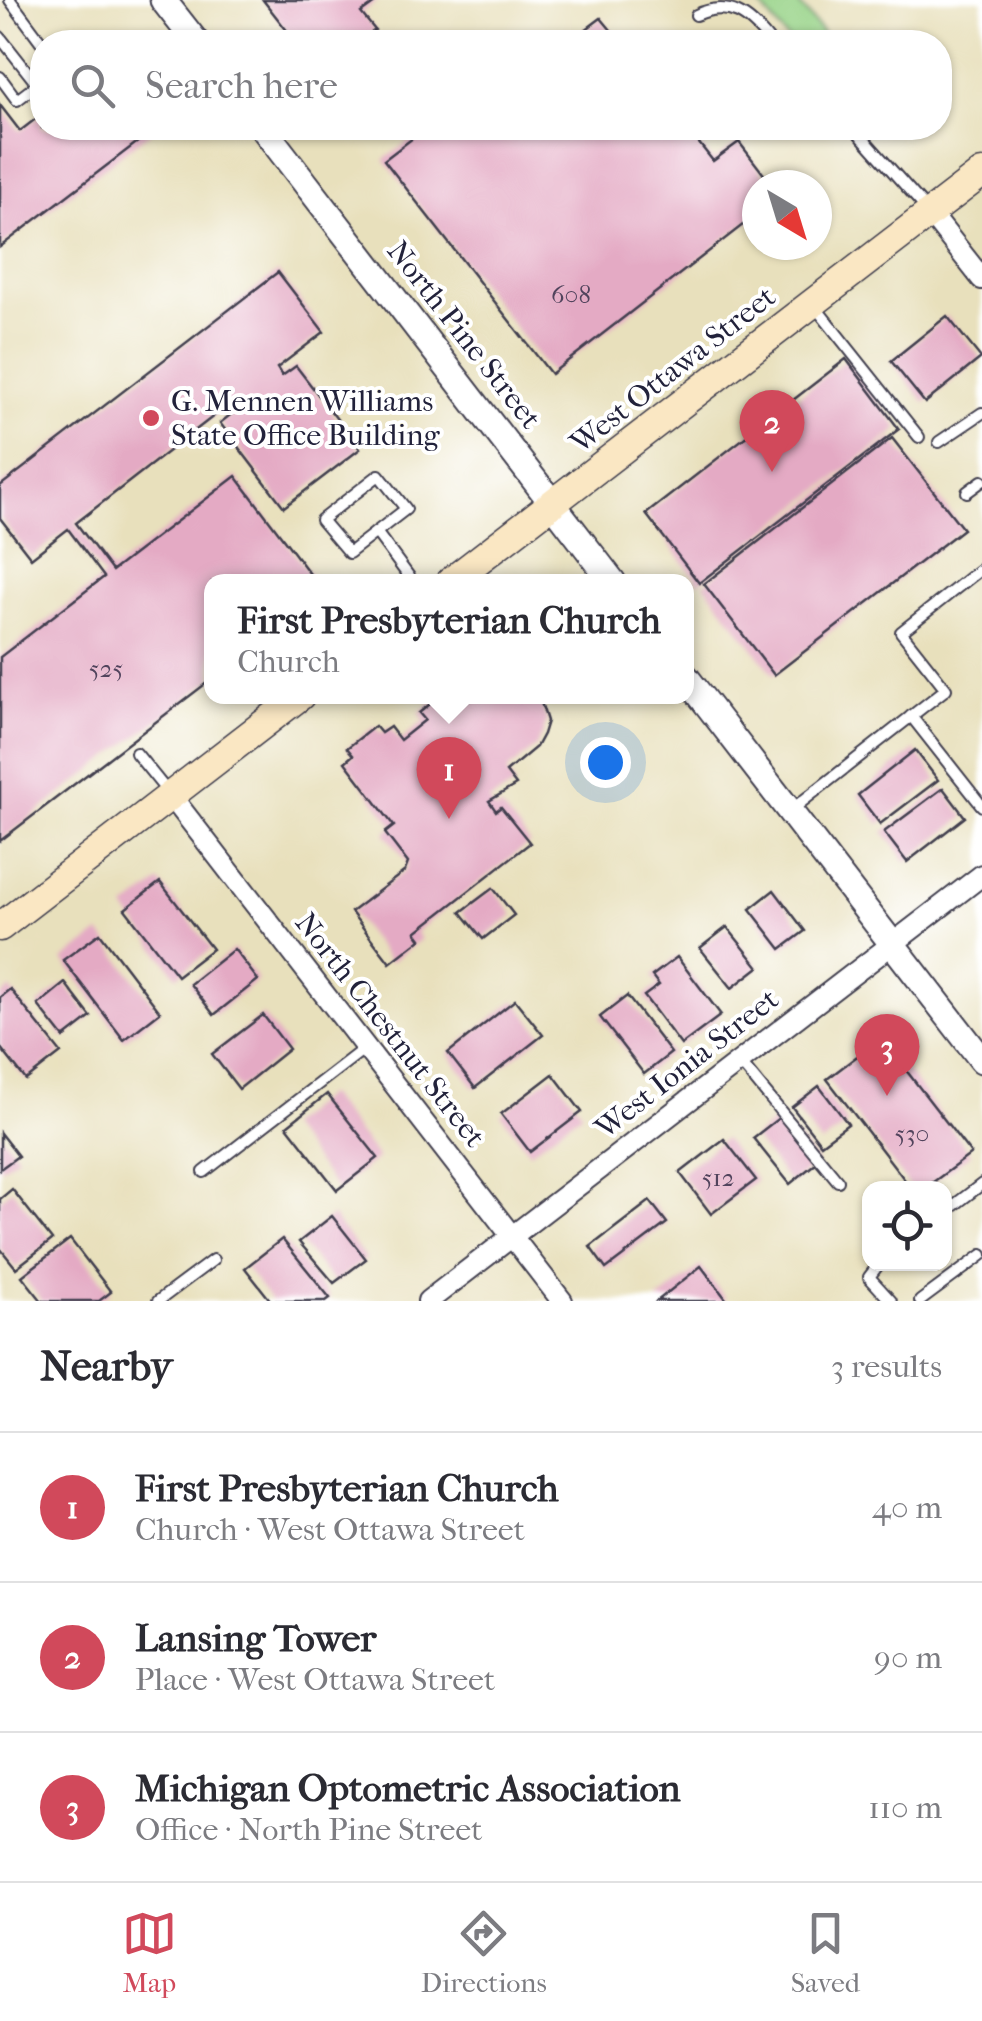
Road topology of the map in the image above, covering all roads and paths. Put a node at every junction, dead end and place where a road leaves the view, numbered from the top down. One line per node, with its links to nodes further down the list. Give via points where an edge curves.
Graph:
1 (10, 0): 4 (lane)
2 (163, 0): 5 (street)
3 (696, 16): 6 (lane, via 714,4 733,5)
4 (32, 30)
5 (187, 30)
6 (761, 30)
7 (0, 37): 8 (lane)
8 (30, 71)
9 (0, 78): 10 (lane, via 17,100)
10 (30, 90)
11 (272, 140): 22 (street, North Pine Street)
12 (865, 140): 14 (lane)
13 (982, 172): 14 (main road, West Ottawa Street)
14 (930, 212): 15 (street); 16 (main road, West Ottawa Street)
15 (982, 278)
16 (812, 303): 18 (lane); 22 (main road, West Ottawa Street)
17 (982, 413): 19 (lane)
18 (919, 437)
19 (939, 442)
20 (982, 481): 21 (lane)
21 (967, 492)
22 (552, 503): 26 (main road, West Ottawa Street); 27 (street, North Pine Street)
23 (376, 532): 23 (lane, via 406,508 379,475 321,520 349,554); 25 (lane)
24 (982, 568): 30 (lane, via 901,632 946,689)
25 (407, 574)
26 (460, 574)
27 (607, 574)
28 (694, 687): 34 (street)
29 (290, 704): 32 (main road)
30 (912, 716): 33 (lane); 34 (lane)
31 (136, 753): 32 (lane)
32 (170, 796): 36 (main road); 38 (street, North Chestnut Street)
33 (982, 806)
34 (790, 811): 37 (street)
35 (982, 875): 37 (street, West Ionia Street)
36 (0, 927)
37 (892, 944): 39 (street); 40 (street, West Ionia Street)
38 (366, 1048): 41 (lane); 45 (street, North Chestnut Street)
39 (982, 1060)
40 (740, 1061): 42 (lane); 45 (street, West Ionia Street)
41 (204, 1172)
42 (838, 1181)
43 (982, 1184): 44 (lane)
44 (952, 1207)
45 (511, 1237): 50 (street, West Ionia Street); 51 (street, North Chestnut Street)
46 (982, 1255): 53 (lane)
47 (213, 1260): 49 (lane)
48 (874, 1271): 52 (lane, via 870,1277)
49 (158, 1301)
50 (428, 1301)
51 (562, 1301)
52 (890, 1301)
53 (920, 1301)

